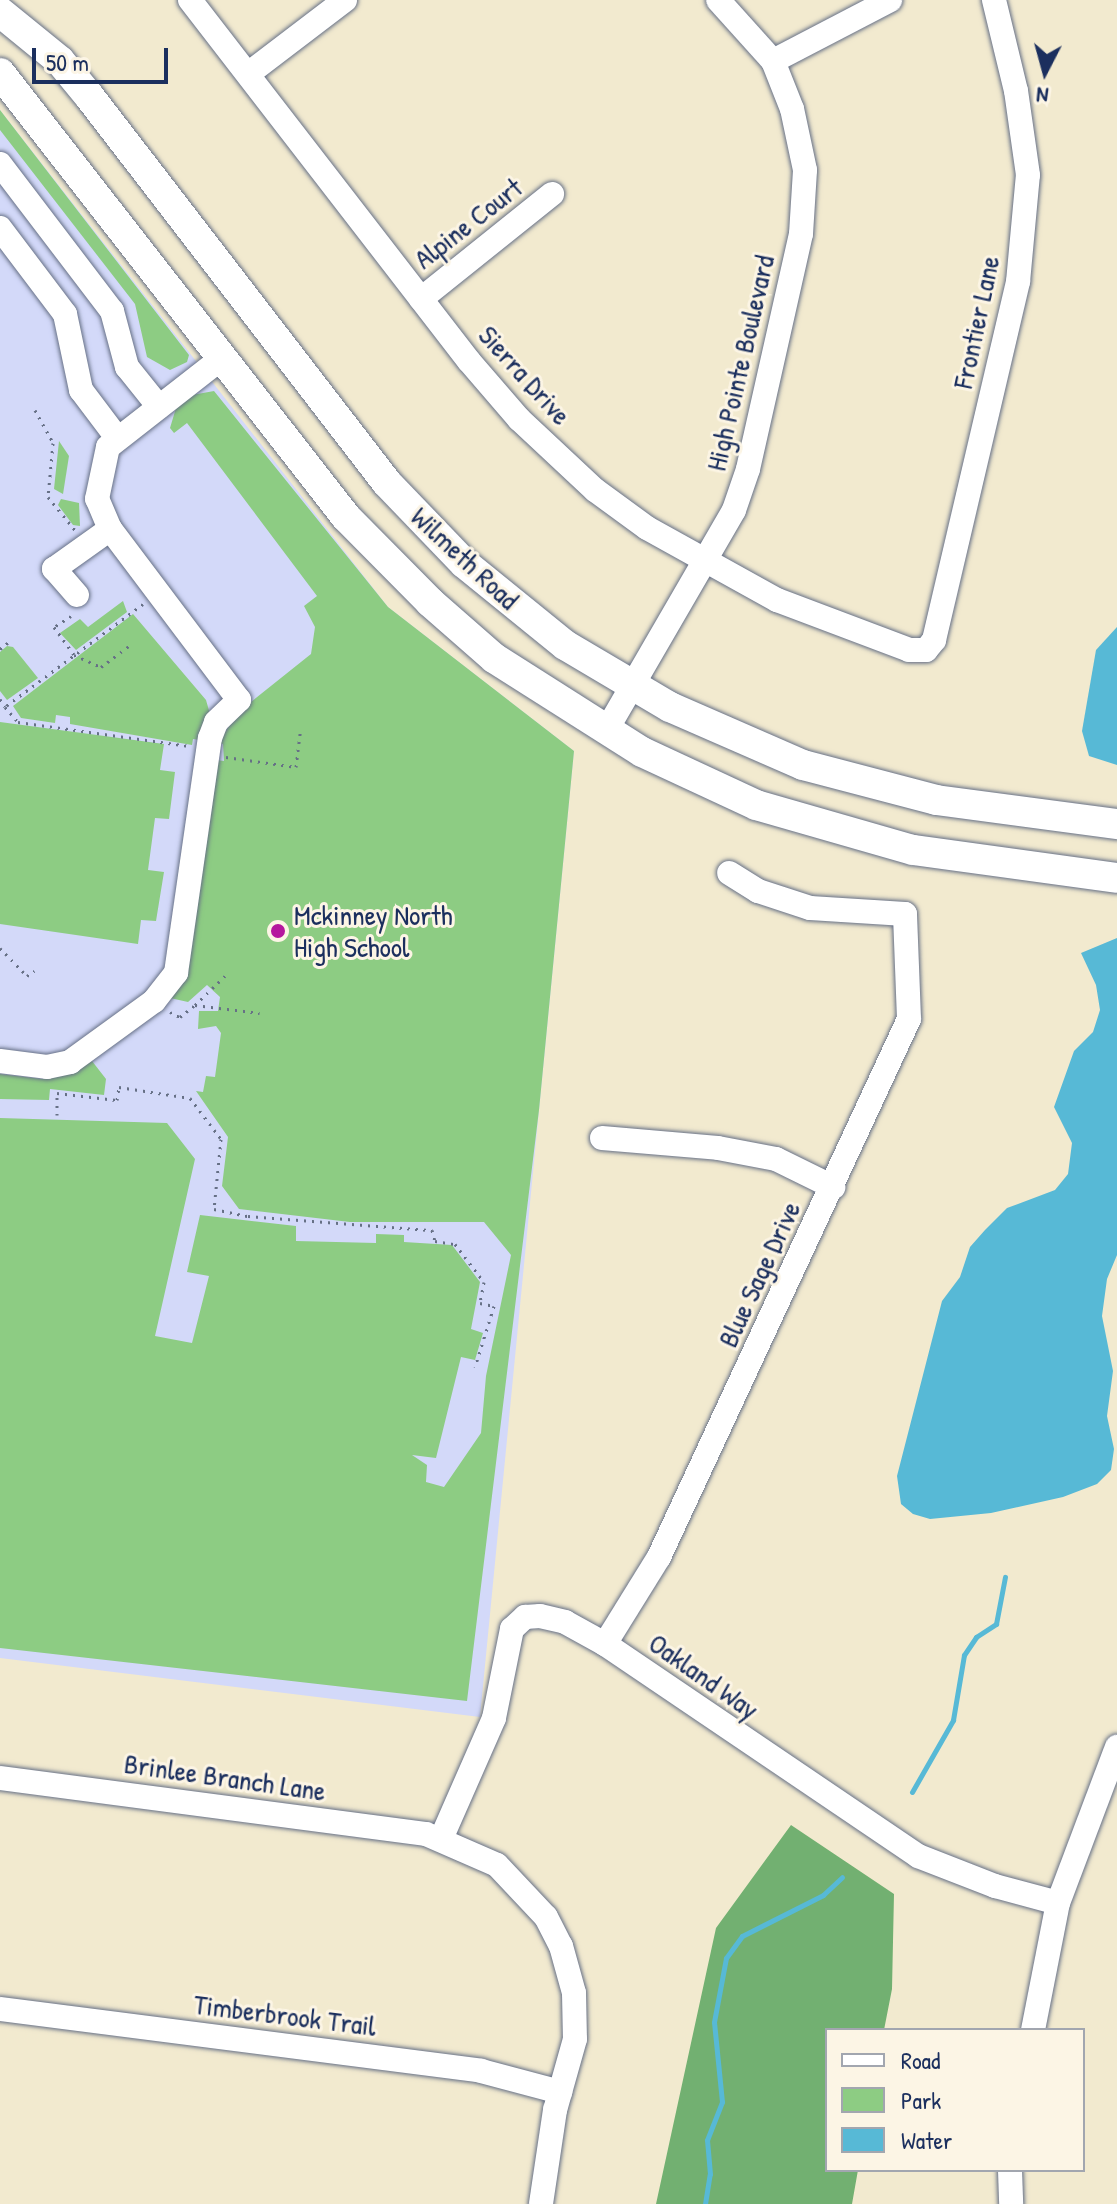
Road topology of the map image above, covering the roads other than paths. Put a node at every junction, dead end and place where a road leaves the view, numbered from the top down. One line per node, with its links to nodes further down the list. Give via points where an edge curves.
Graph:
1 (190, 0): 9 (street, Sierra Drive)
2 (345, 0): 9 (street)
3 (718, 0): 7 (street, High Pointe Boulevard)
4 (994, 0): 21 (street, Frontier Lane, via 1016,91 1028,175 1018,282 934,640)
5 (880, 3): 7 (street)
6 (0, 12): 14 (main road, Wilmeth Road, via 74,77)
7 (773, 61): 19 (street, High Pointe Boulevard, via 798,130 805,208 748,469)
8 (0, 73): 15 (main road, Wilmeth Road)
9 (248, 74): 13 (street, Sierra Drive)
10 (0, 164): 16 (street, via 112,311 127,367)
11 (552, 194): 13 (street, Alpine Court)
12 (0, 228): 17 (street, via 65,314 81,390)
13 (421, 299): 19 (street, Sierra Drive, via 519,419 564,463 629,515)
14 (265, 325): 15 (main road); 22 (main road, Wilmeth Road, via 368,460 433,534 529,618)
15 (223, 357): 16 (street); 23 (main road, Wilmeth Road, via 312,476 403,577 494,658)
16 (159, 407): 17 (street)
17 (118, 439): 18 (street, via 102,458 97,499)
18 (110, 529): 20 (street, via 54,569); 27 (street, via 239,700 216,722 208,753 179,966 154,1001 60,1066)
19 (706, 563): 21 (street, Sierra Drive, via 791,606 909,650); 22 (street, High Pointe Boulevard)
20 (77, 595)
21 (926, 650)
22 (632, 687): 23 (street, High Pointe Boulevard); 24 (main road, Wilmeth Road, via 757,747 851,780 936,800)
23 (606, 731): 26 (main road, Wilmeth Road, via 756,805 850,835 948,856)
24 (1117, 824)
25 (729, 873): 29 (street, Blue Sage Drive, via 758,891 810,908 905,914 909,1019)
26 (1117, 878)
27 (0, 1061)
28 (602, 1138): 29 (street, via 776,1159)
29 (833, 1187): 30 (street, Blue Sage Drive, via 659,1557)
30 (605, 1644): 33 (street, Oakland Way, via 550,1617 517,1622 509,1637 494,1718); 34 (street, Oakland Way, via 907,1850 969,1878)
31 (1117, 1747): 34 (street)
32 (0, 1778): 33 (street, Brinlee Branch Lane)
33 (441, 1839): 37 (street, Brinlee Branch Lane, via 486,1857 508,1873 555,1931 576,2010 572,2055)
34 (1058, 1903): 36 (street)
35 (0, 2009): 37 (street, Timberbrook Trail, via 481,2071)
36 (1033, 2028)
37 (560, 2092): 39 (street, Brinlee Branch Lane)
38 (1010, 2172): 40 (street)
39 (541, 2204)
40 (1011, 2204)

